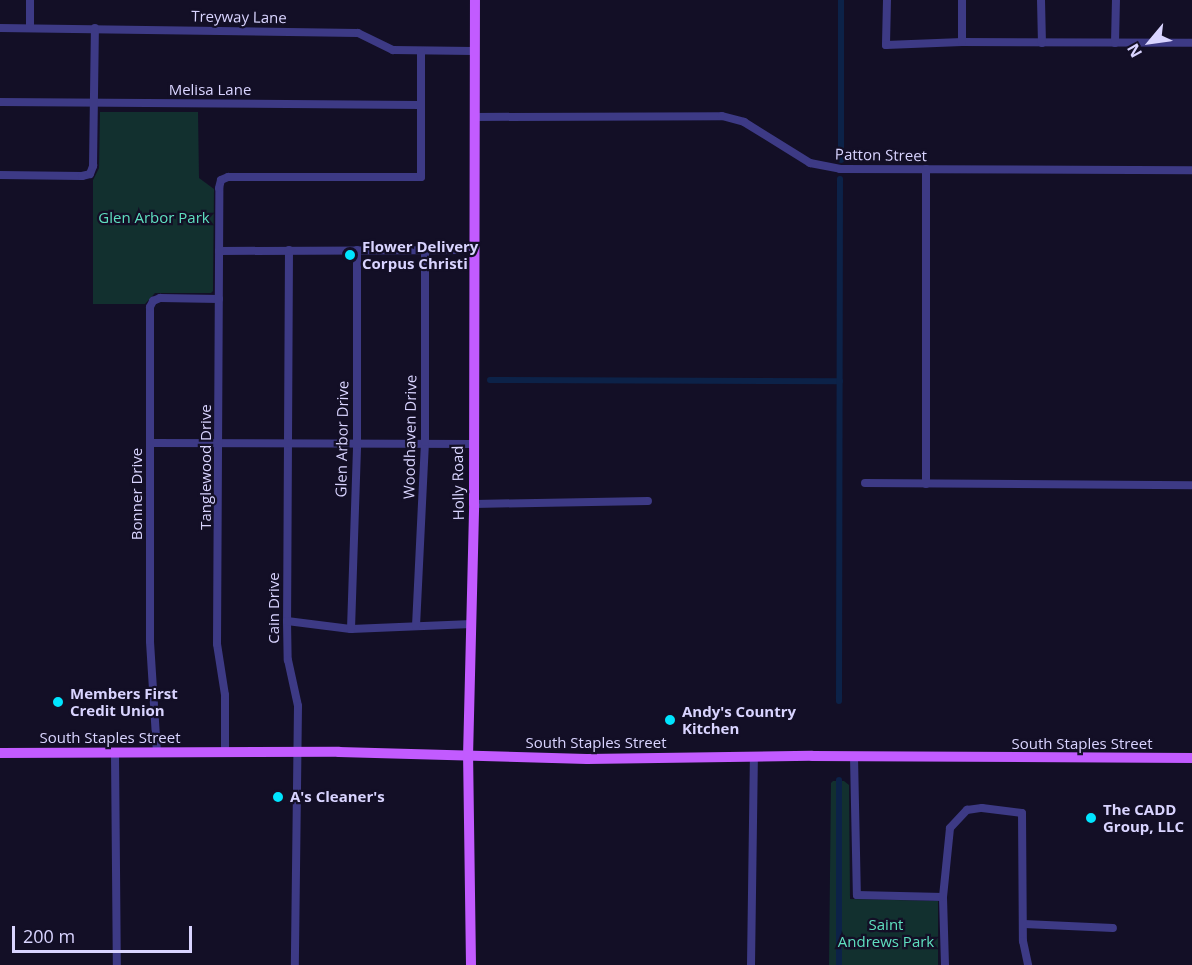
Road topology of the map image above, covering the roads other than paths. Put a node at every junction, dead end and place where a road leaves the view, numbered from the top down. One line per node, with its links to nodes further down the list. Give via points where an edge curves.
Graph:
1 (30, 0): 8 (street)
2 (475, 0): 15 (main road, Holly Road)
3 (887, 0): 10 (street, via 886,45)
4 (962, 0): 10 (street)
5 (1041, 0): 11 (street)
6 (1116, 0): 12 (street)
7 (0, 28): 8 (street, Treyway Lane)
8 (30, 28): 9 (street, Treyway Lane)
9 (95, 28): 14 (street, Treyway Lane, via 358,33 393,50); 17 (street)
10 (962, 42): 11 (street)
11 (1042, 43): 12 (street)
12 (1115, 43): 13 (street)
13 (1192, 43)
14 (421, 51): 15 (street, Treyway Lane); 18 (street)
15 (473, 51): 19 (main road, Holly Road)
16 (0, 102): 17 (street, Melisa Lane)
17 (94, 102): 18 (street, Melisa Lane); 22 (street, via 90,174)
18 (420, 105): 27 (street, Tanglewood Drive, via 421,177 228,177 221,180 219,188)
19 (474, 117): 20 (street, Patton Street, via 722,116 744,122 818,166); 26 (main road, Holly Road)
20 (926, 169): 21 (street, Patton Street); 36 (street)
21 (1192, 170)
22 (0, 176)
23 (425, 249): 25 (street); 26 (street); 30 (street, Woodhaven Drive)
24 (290, 250): 25 (street); 27 (street); 32 (street, Cain Drive)
25 (357, 250): 34 (street, Glen Arbor Drive)
26 (473, 250): 33 (main road, Holly Road)
27 (219, 251): 28 (street, Tanglewood Drive)
28 (219, 299): 29 (street, Tanglewood Drive); 31 (street, Bonner Drive, via 160,298 150,307)
29 (220, 442): 31 (street); 32 (street); 46 (street, Tanglewood Drive, via 217,644 225,695)
30 (425, 442): 33 (street); 34 (street); 42 (street, Woodhaven Drive)
31 (151, 443): 45 (street, Bonner Drive, via 150,641)
32 (290, 444): 34 (street); 40 (street, Cain Drive)
33 (472, 444): 39 (main road, Holly Road)
34 (357, 445): 43 (street, Glen Arbor Drive)
35 (866, 483): 36 (street)
36 (926, 484): 37 (street)
37 (1192, 485)
38 (648, 501): 39 (street)
39 (474, 504): 41 (main road, Holly Road)
40 (287, 621): 43 (street); 47 (street, Cain Drive, via 288,660 298,706)
41 (472, 624): 42 (street); 49 (main road, Holly Road)
42 (416, 626): 43 (street)
43 (351, 629)
44 (0, 753): 48 (main road, South Staples Street)
45 (157, 753): 46 (main road, South Staples Street); 48 (main road, South Staples Street)
46 (225, 753): 47 (main road, South Staples Street)
47 (296, 753): 49 (main road, South Staples Street); 57 (street, Cain Drive)
48 (116, 754): 56 (street)
49 (468, 757): 52 (main road, South Staples Street); 58 (main road, Holly Road)
50 (854, 757): 51 (main road, South Staples Street); 52 (main road, South Staples Street); 53 (street, via 857,896)
51 (1192, 758)
52 (754, 759): 59 (street)
53 (943, 897): 54 (street, via 950,828 959,817 968,810 982,808 1022,813); 60 (street)
54 (1024, 924): 55 (street); 61 (street)
55 (1113, 928)
56 (117, 965)
57 (295, 965)
58 (471, 965)
59 (751, 965)
60 (945, 965)
61 (1028, 965)

